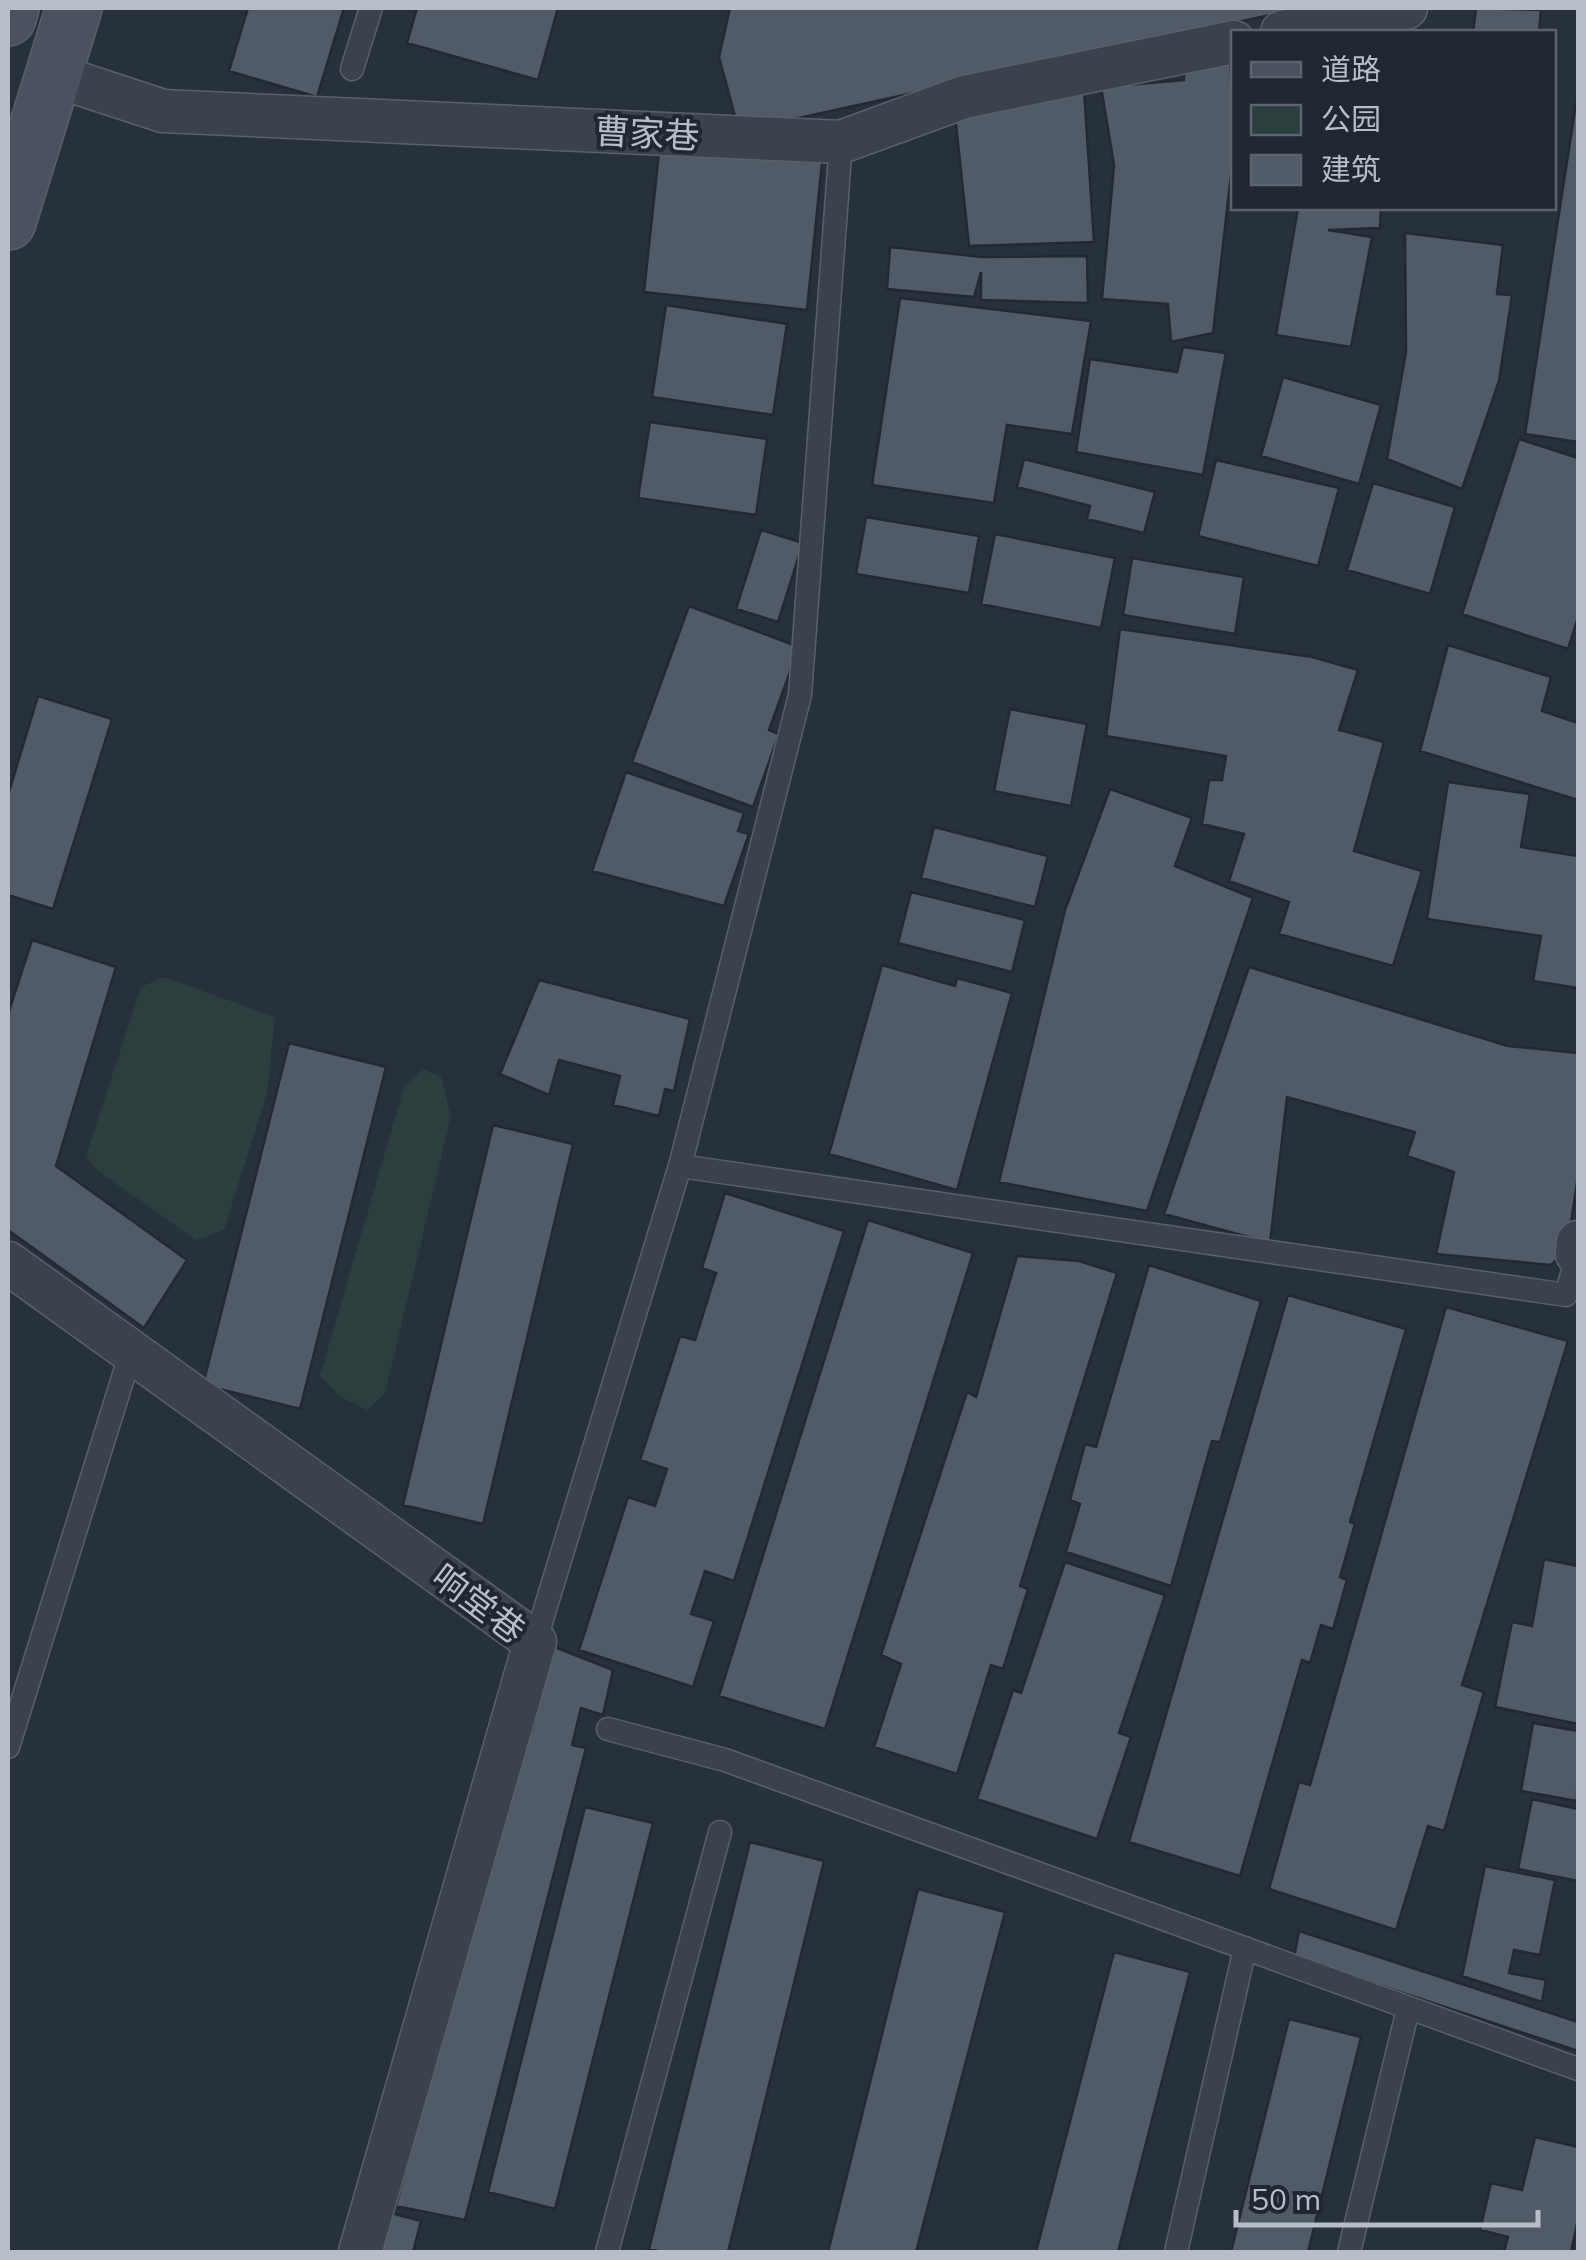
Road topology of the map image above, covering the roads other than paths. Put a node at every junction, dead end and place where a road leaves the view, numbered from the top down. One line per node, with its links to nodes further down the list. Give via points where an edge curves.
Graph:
1 (10, 8): 5 (main road)
2 (74, 8): 9 (main road)
3 (371, 8): 8 (lane)
4 (1406, 8): 6 (street)
5 (8, 18)
6 (1292, 30)
7 (1231, 43): 10 (street, 曹家巷, via 964,97)
8 (352, 70)
9 (53, 75): 10 (street, 曹家巷, via 163,111); 11 (main road)
10 (841, 142): 12 (lane, via 800,695)
11 (8, 222)
12 (680, 1166): 13 (lane, via 1566,1294); 16 (lane)
13 (1578, 1250)
14 (8, 1264): 15 (street, 响堂巷)
15 (131, 1352): 16 (street, 响堂巷); 18 (lane)
16 (535, 1642): 23 (street, 响堂巷)
17 (608, 1730): 20 (lane, via 724,1760)
18 (8, 1747)
19 (720, 1832): 24 (lane)
20 (1245, 1948): 21 (lane); 25 (lane)
21 (1408, 2008): 22 (lane); 26 (lane)
22 (1578, 2069)
23 (360, 2252)
24 (607, 2252)
25 (1176, 2252)
26 (1349, 2252)

